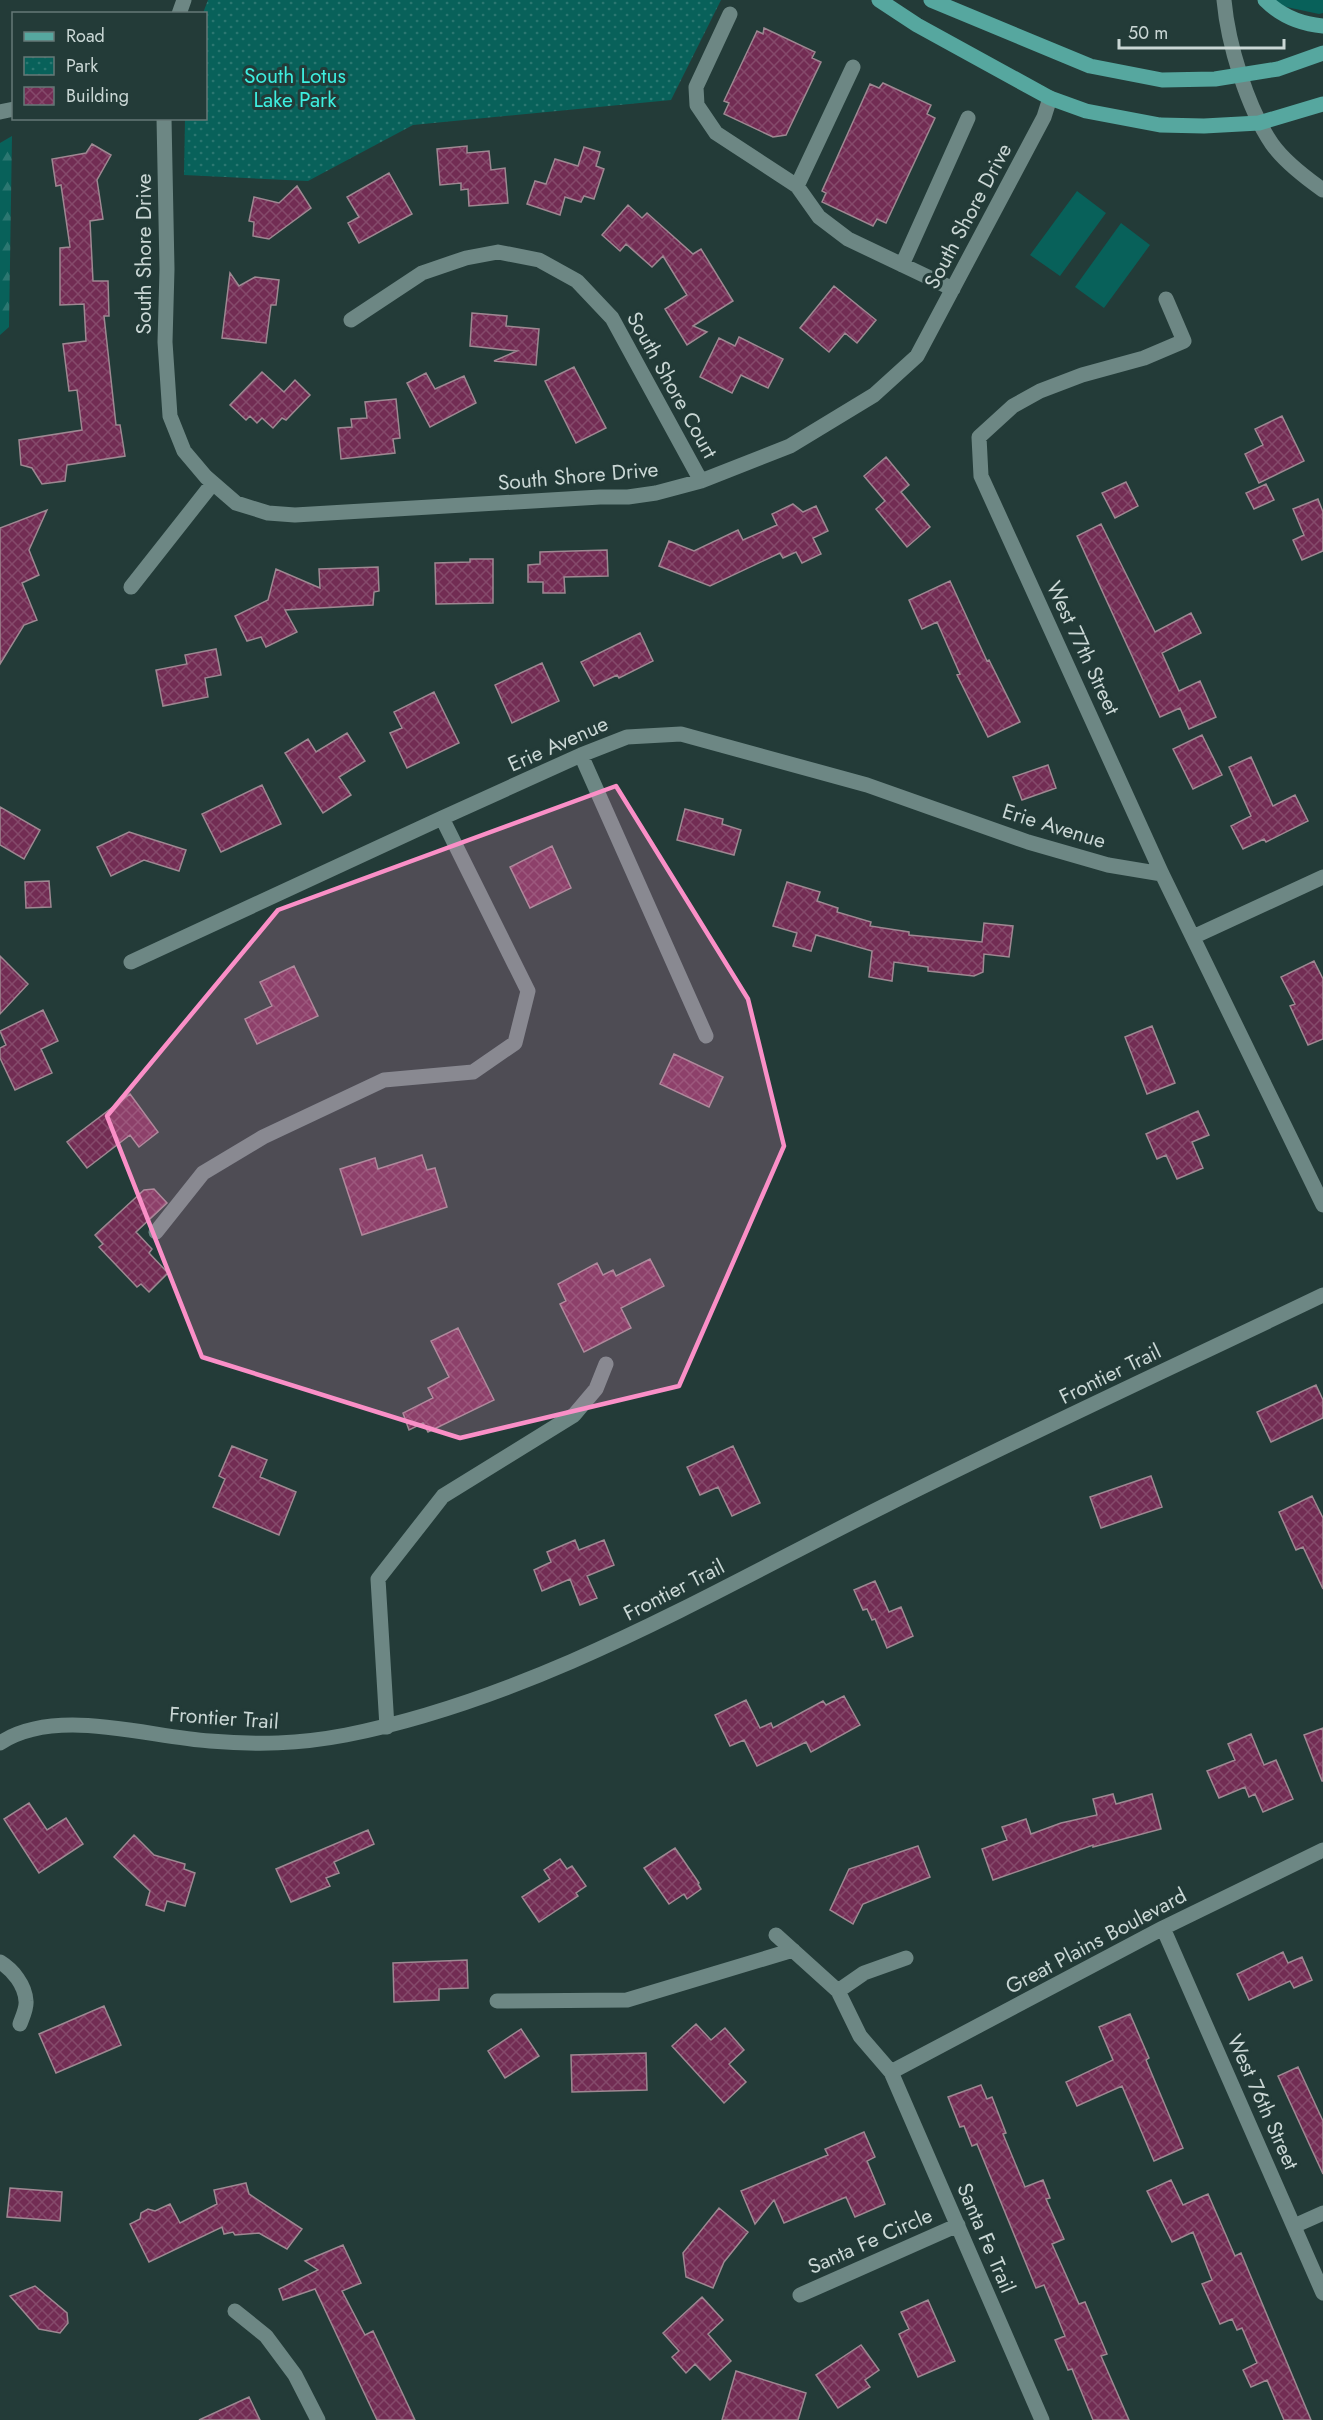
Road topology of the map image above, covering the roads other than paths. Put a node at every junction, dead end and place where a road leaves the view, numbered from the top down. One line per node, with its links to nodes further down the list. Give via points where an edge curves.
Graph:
1 (879, 0): 10 (main road, via 917,26)
2 (931, 0): 9 (main road, via 1090,66 1162,80)
3 (1224, 0): 9 (street)
4 (1265, 0): 6 (main road, via 1292,19)
5 (730, 14): 15 (street, via 696,87 697,105 716,134)
6 (1323, 26)
7 (1323, 53): 9 (main road, via 1278,69)
8 (853, 67): 15 (street)
9 (1241, 75): 14 (street)
10 (1050, 98): 14 (main road, via 1086,111 1160,125); 18 (street, South Shore Drive, via 1044,117)
11 (1323, 104): 14 (main road)
12 (968, 118): 17 (street)
13 (164, 120): 22 (street, South Shore Drive, via 165,342 170,416 184,451)
14 (1259, 123): 16 (street, via 1273,146)
15 (797, 186): 17 (street, via 819,217 848,240)
16 (1323, 190)
17 (902, 265): 18 (street)
18 (953, 289): 21 (street, South Shore Drive, via 917,356 874,395 790,446)
19 (1166, 299): 26 (street, West 77th Street, via 1184,341 1040,391 1012,406 979,437 981,476)
20 (351, 320): 21 (street, South Shore Court, via 422,273 466,258 498,252 539,260 578,281 612,318)
21 (701, 481): 22 (street, South Shore Drive, via 628,497 295,515 268,513 236,503)
22 (213, 483): 23 (street)
23 (131, 587)
24 (581, 755): 25 (street, Erie Avenue); 26 (street, Erie Avenue, via 627,737 681,734 867,785 1028,842 1108,865); 30 (street)
25 (442, 818): 29 (street, Erie Avenue); 32 (street, via 528,991 515,1043 473,1072 384,1080 263,1137 203,1173)
26 (1162, 873): 28 (street, West 77th Street)
27 (1323, 877): 28 (street)
28 (1193, 937): 31 (street)
29 (131, 962)
30 (706, 1036)
31 (1323, 1205)
32 (156, 1232)
33 (1323, 1295): 35 (street, Frontier Trail, via 884,1506 624,1639 536,1677)
34 (606, 1364): 35 (street, via 596,1389 574,1415 443,1496 378,1579)
35 (387, 1727): 36 (street, Frontier Trail, via 275,1745 68,1724 32,1728)
36 (2, 1739)
37 (1323, 1850): 38 (street, Great Plains Boulevard)
38 (1164, 1928): 46 (street, Great Plains Boulevard); 49 (street, West 76th Street)
39 (776, 1935): 40 (street)
40 (793, 1950): 43 (street); 44 (street, via 627,2000)
41 (906, 1958): 43 (street, via 864,1973)
42 (0, 1962): 45 (street, via 19,1980 26,2002)
43 (838, 1991): 46 (street, Santa Fe Trail, via 860,2036)
44 (496, 2001)
45 (20, 2024)
46 (891, 2072): 48 (street, Santa Fe Trail)
47 (1323, 2213): 49 (street)
48 (958, 2225): 51 (street, Santa Fe Circle); 54 (street, Santa Fe Trail)
49 (1294, 2226): 50 (street, West 76th Street)
50 (1323, 2293)
51 (800, 2295)
52 (235, 2311): 53 (street, via 266,2336 295,2375)
53 (318, 2420)
54 (1042, 2420)

